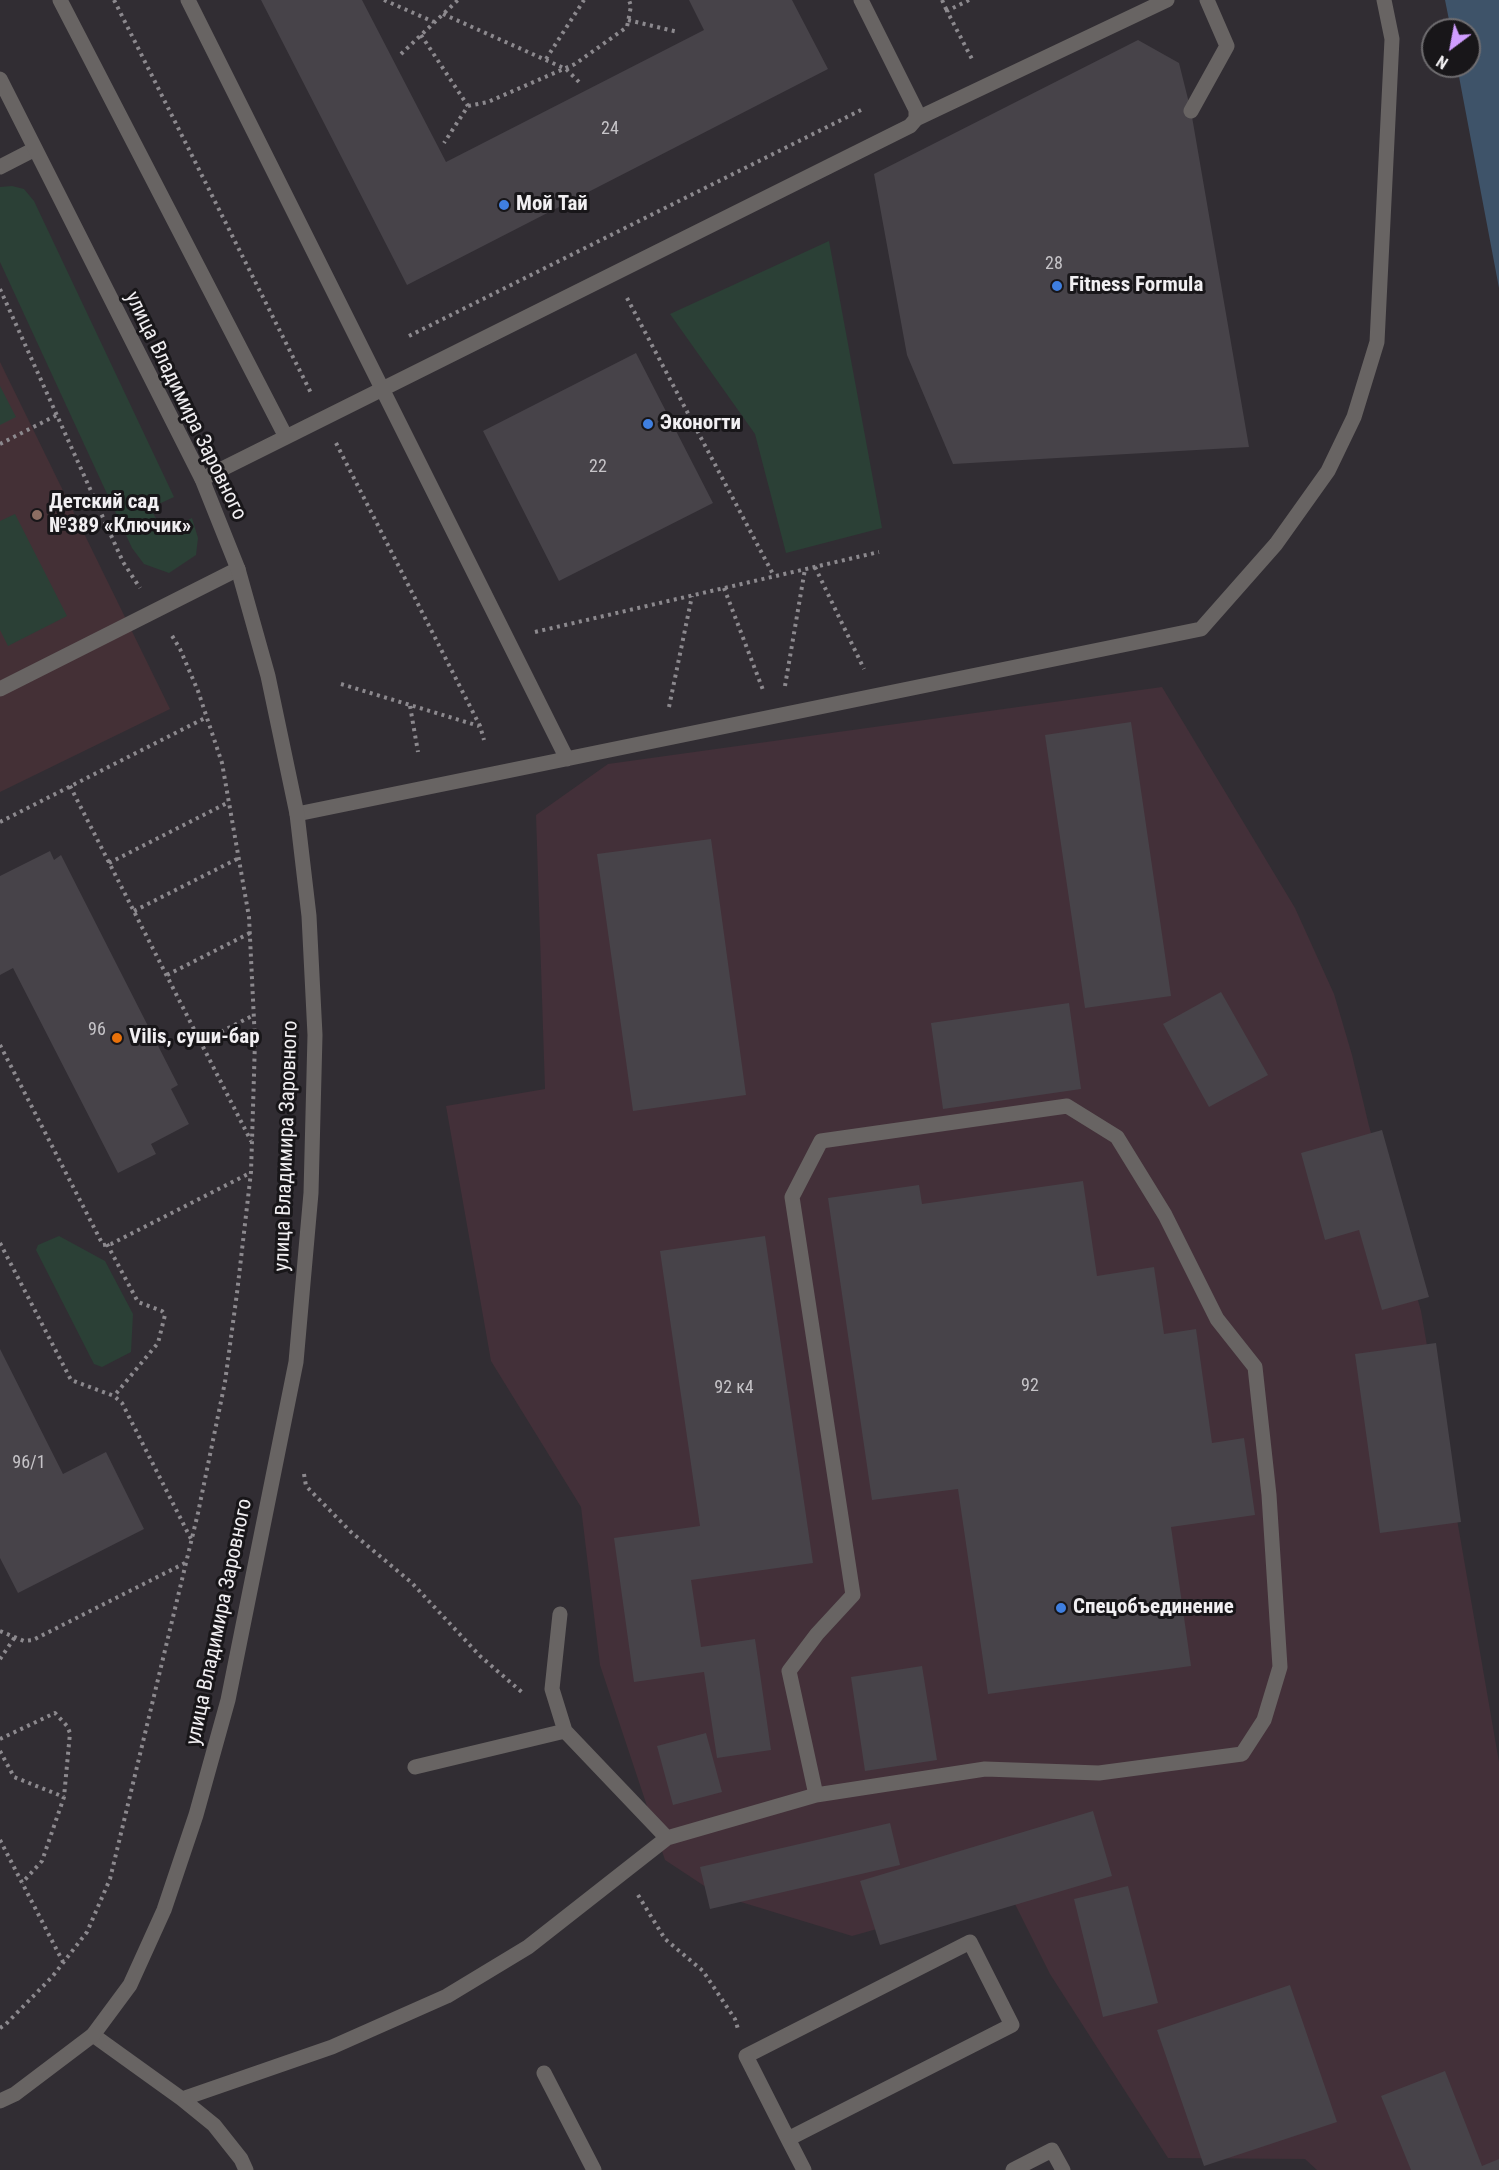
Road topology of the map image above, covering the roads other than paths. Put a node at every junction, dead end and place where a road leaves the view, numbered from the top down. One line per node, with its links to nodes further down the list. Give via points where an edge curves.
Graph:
1 (60, 0): 13 (street)
2 (189, 0): 12 (street)
3 (861, 0): 9 (street, via 916,110)
4 (1167, 0): 9 (street)
5 (1207, 0): 8 (street, via 1227,46)
6 (1384, 0): 17 (street, via 1392,39 1377,342 1354,417 1328,471 1276,544 1201,629)
7 (0, 79): 10 (street, улица Владимира Заровного)
8 (1191, 111)
9 (916, 119): 12 (street, via 910,126)
10 (35, 149): 11 (street); 14 (street, улица Владимира Заровного)
11 (0, 167)
12 (383, 388): 13 (street); 17 (street)
13 (286, 437): 14 (street)
14 (202, 479): 15 (street, улица Владимира Заровного)
15 (238, 569): 16 (street); 18 (street, улица Владимира Заровного, via 268,676)
16 (0, 689)
17 (567, 759): 18 (street)
18 (297, 814): 24 (street, улица Владимира Заровного, via 309,916 315,1035 311,1193 296,1362 228,1700 196,1815 164,1910 130,1985)
19 (560, 1614): 20 (street, via 552,1689)
20 (565, 1731): 21 (street); 23 (street)
21 (415, 1767)
22 (816, 1795): 22 (street, via 985,1769 1099,1773 1242,1754 1264,1720 1280,1667 1269,1495 1255,1367 1217,1319 1165,1215 1117,1137 1067,1106 821,1142 792,1197 853,1595 789,1671); 23 (street)
23 (667, 1838): 26 (street, via 528,1947 447,1996 332,2047)
24 (93, 2035): 26 (street); 27 (street, улица Владимира Заровного)
25 (544, 2073): 30 (street)
26 (182, 2099): 29 (street, via 214,2125)
27 (0, 2101)
28 (788, 2139): 28 (street, via 746,2056 970,1942 1012,2025); 31 (street)
29 (246, 2170)
30 (594, 2170)
31 (804, 2170)
32 (1013, 2170): 33 (street, via 1052,2150)
33 (1063, 2170)

